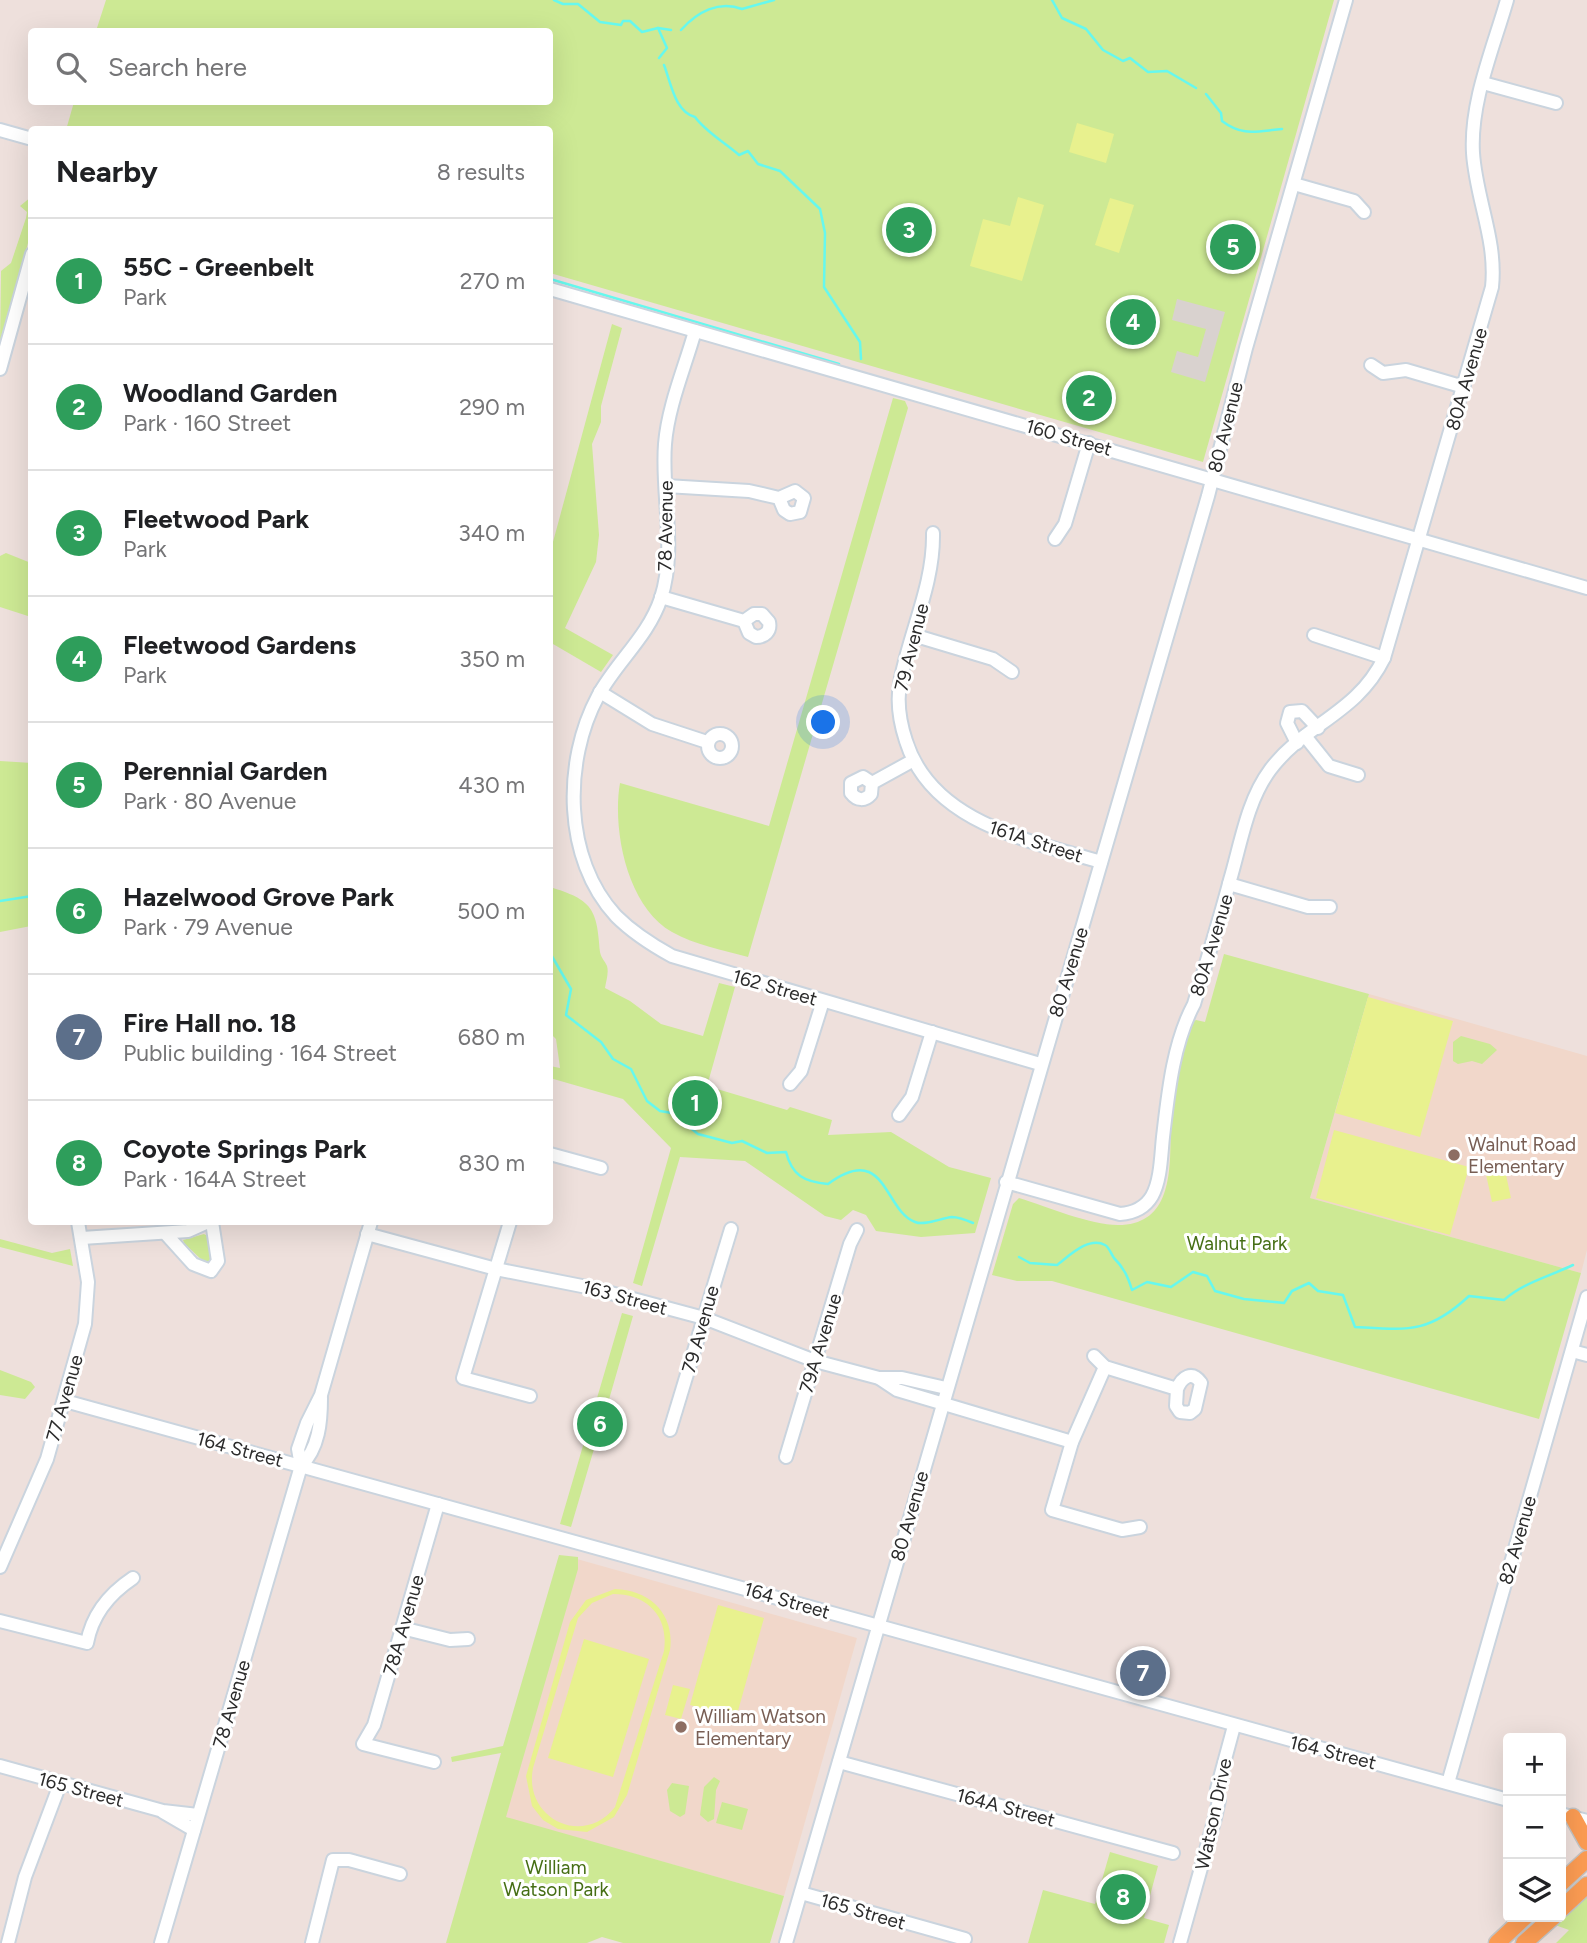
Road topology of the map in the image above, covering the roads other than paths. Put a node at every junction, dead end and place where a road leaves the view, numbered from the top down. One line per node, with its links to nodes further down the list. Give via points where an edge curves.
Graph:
1 (1346, 0): 7 (street, 80 Avenue)
2 (1507, 0): 3 (street, 80A Avenue)
3 (1483, 83): 4 (street); 14 (street, 80A Avenue, via 1473,152 1494,266 1489,302)
4 (1556, 103)
5 (0, 130): 6 (street)
6 (28, 138)
7 (1294, 184): 8 (street, via 1354,201); 16 (street, 80 Avenue)
8 (1364, 212)
9 (28, 268): 13 (street)
10 (553, 290): 11 (street, 160 Street)
11 (695, 331): 15 (street, 160 Street); 17 (street, 78 Avenue, via 667,429)
12 (1371, 365): 14 (street, via 1383,373 1406,370)
13 (0, 369)
14 (1464, 387): 20 (street, 80A Avenue)
15 (1089, 443): 16 (street, 160 Street); 21 (street, via 1065,524)
16 (1212, 479): 20 (street, 160 Street); 37 (street, 80 Avenue)
17 (666, 486): 18 (street, via 749,491); 23 (street, 78 Avenue, via 667,561)
18 (779, 498)
19 (933, 533): 25 (street, 79 Avenue, via 933,565)
20 (1419, 538): 22 (street, 160 Street); 27 (street, 80A Avenue)
21 (1055, 539)
22 (1587, 588)
23 (661, 597): 24 (street); 29 (street, 78 Avenue, via 638,644)
24 (744, 621)
25 (913, 635): 28 (street, via 993,659); 33 (street, 79 Avenue, via 898,696 899,719)
26 (1314, 635): 27 (street)
27 (1384, 659): 30 (street, 80A Avenue, via 1364,691)
28 (1012, 672)
29 (600, 692): 32 (street, via 652,724); 36 (street, 78 Avenue, via 573,764 572,805)
30 (1318, 728): 31 (street, 80A Avenue); 31 (street, via 1303,711 1290,712 1287,723)
31 (1301, 740): 34 (street, via 1329,766); 38 (street, 80A Avenue, via 1270,769 1259,788)
32 (708, 742)
33 (912, 761): 35 (street); 37 (street, 161A Street, via 944,797 973,818)
34 (1358, 775)
35 (872, 783)
36 (577, 826): 40 (street, 162 Street, via 603,897 614,914 640,936 685,961)
37 (1101, 862): 42 (street, 80 Avenue)
38 (1229, 884): 39 (street, via 1308,907); 47 (street, 80A Avenue, via 1169,1089 1152,1196 1139,1209 1111,1213)
39 (1330, 907)
40 (823, 1001): 41 (street, 162 Street); 43 (street, via 801,1070)
41 (932, 1032): 42 (street, 162 Street); 44 (street, via 912,1097)
42 (1040, 1064): 47 (street, 80 Avenue)
43 (790, 1084)
44 (899, 1115)
45 (553, 1155): 46 (street)
46 (601, 1168)
47 (1006, 1182): 66 (street, 80 Avenue)
48 (79, 1225): 56 (street, 77 Avenue)
49 (203, 1225): 55 (street)
50 (211, 1225): 55 (street, via 218,1261 211,1271 193,1264)
51 (509, 1225): 57 (street)
52 (369, 1228): 57 (street, 163 Street); 74 (street, 78 Avenue, via 321,1395 298,1450)
53 (731, 1229): 59 (street, 79 Avenue)
54 (857, 1230): 63 (street, 79A Avenue)
55 (165, 1233): 56 (street)
56 (82, 1238): 69 (street, 77 Avenue, via 87,1314)
57 (496, 1269): 59 (street, 163 Street, via 592,1287); 68 (street, via 463,1378)
58 (1587, 1297): 60 (street, 82 Avenue)
59 (704, 1318): 63 (street, 163 Street); 71 (street, 79 Avenue)
60 (1572, 1351): 61 (street); 87 (street, 82 Avenue)
61 (1587, 1355)
62 (1094, 1356): 64 (street)
63 (815, 1361): 65 (street, 163 Street); 73 (street, 79A Avenue)
64 (1105, 1367): 67 (street); 72 (street)
65 (879, 1378): 66 (street, 163 Street); 70 (street, 163 Street, via 897,1390)
66 (946, 1388): 70 (street, 80 Avenue)
67 (1177, 1389)
68 (530, 1396)
69 (65, 1401): 74 (street, 164 Street); 77 (street, 77 Avenue, via 44,1466)
70 (941, 1403): 72 (street, 163 Street); 80 (street, 80 Avenue)
71 (670, 1430)
72 (1072, 1442): 76 (street, via 1052,1510 1122,1530)
73 (786, 1457)
74 (301, 1466): 75 (street, 164 Street); 91 (street, 78 Avenue)
75 (438, 1504): 80 (street, 164 Street); 81 (street, 78A Avenue)
76 (1140, 1527)
77 (0, 1567)
78 (133, 1578): 79 (street, via 117,1589 92,1621 86,1643)
79 (0, 1621)
80 (878, 1626): 83 (street, 164 Street); 85 (street, 80 Avenue)
81 (402, 1628): 82 (street, via 450,1640); 84 (street, 78A Avenue, via 374,1725 363,1744)
82 (468, 1639)
83 (1234, 1726): 87 (street, 164 Street); 109 (street, Watson Drive, via 1217,1789 1218,1807)
84 (434, 1762)
85 (839, 1762): 95 (street, 164A Street); 100 (street, 80 Avenue)
86 (0, 1766): 88 (street, 165 Street)
87 (1448, 1783): 89 (street, 164 Street)
88 (60, 1784): 90 (street, 165 Street); 105 (street, via 25,1877)
89 (1503, 1799)
90 (163, 1811): 91 (street, 165 Street); 93 (street, 165 Street)
91 (198, 1815): 93 (street, 78 Avenue)
92 (1574, 1818): 94 (main road)
93 (194, 1830): 106 (street, 78 Avenue)
94 (1587, 1842)
95 (1173, 1853)
96 (1586, 1858): 98 (main road)
97 (400, 1874): 107 (street, via 333,1860)
98 (1566, 1878)
99 (1587, 1885): 101 (main road)
100 (801, 1893): 104 (street, 165 Street); 108 (street, 80 Avenue)
101 (1566, 1904)
102 (1520, 1922): 110 (main road)
103 (1547, 1922): 111 (main road)
104 (965, 1939)
105 (8, 1943)
106 (161, 1943)
107 (312, 1943)
108 (786, 1943)
109 (1180, 1943)
110 (1497, 1943)
111 (1524, 1943)

